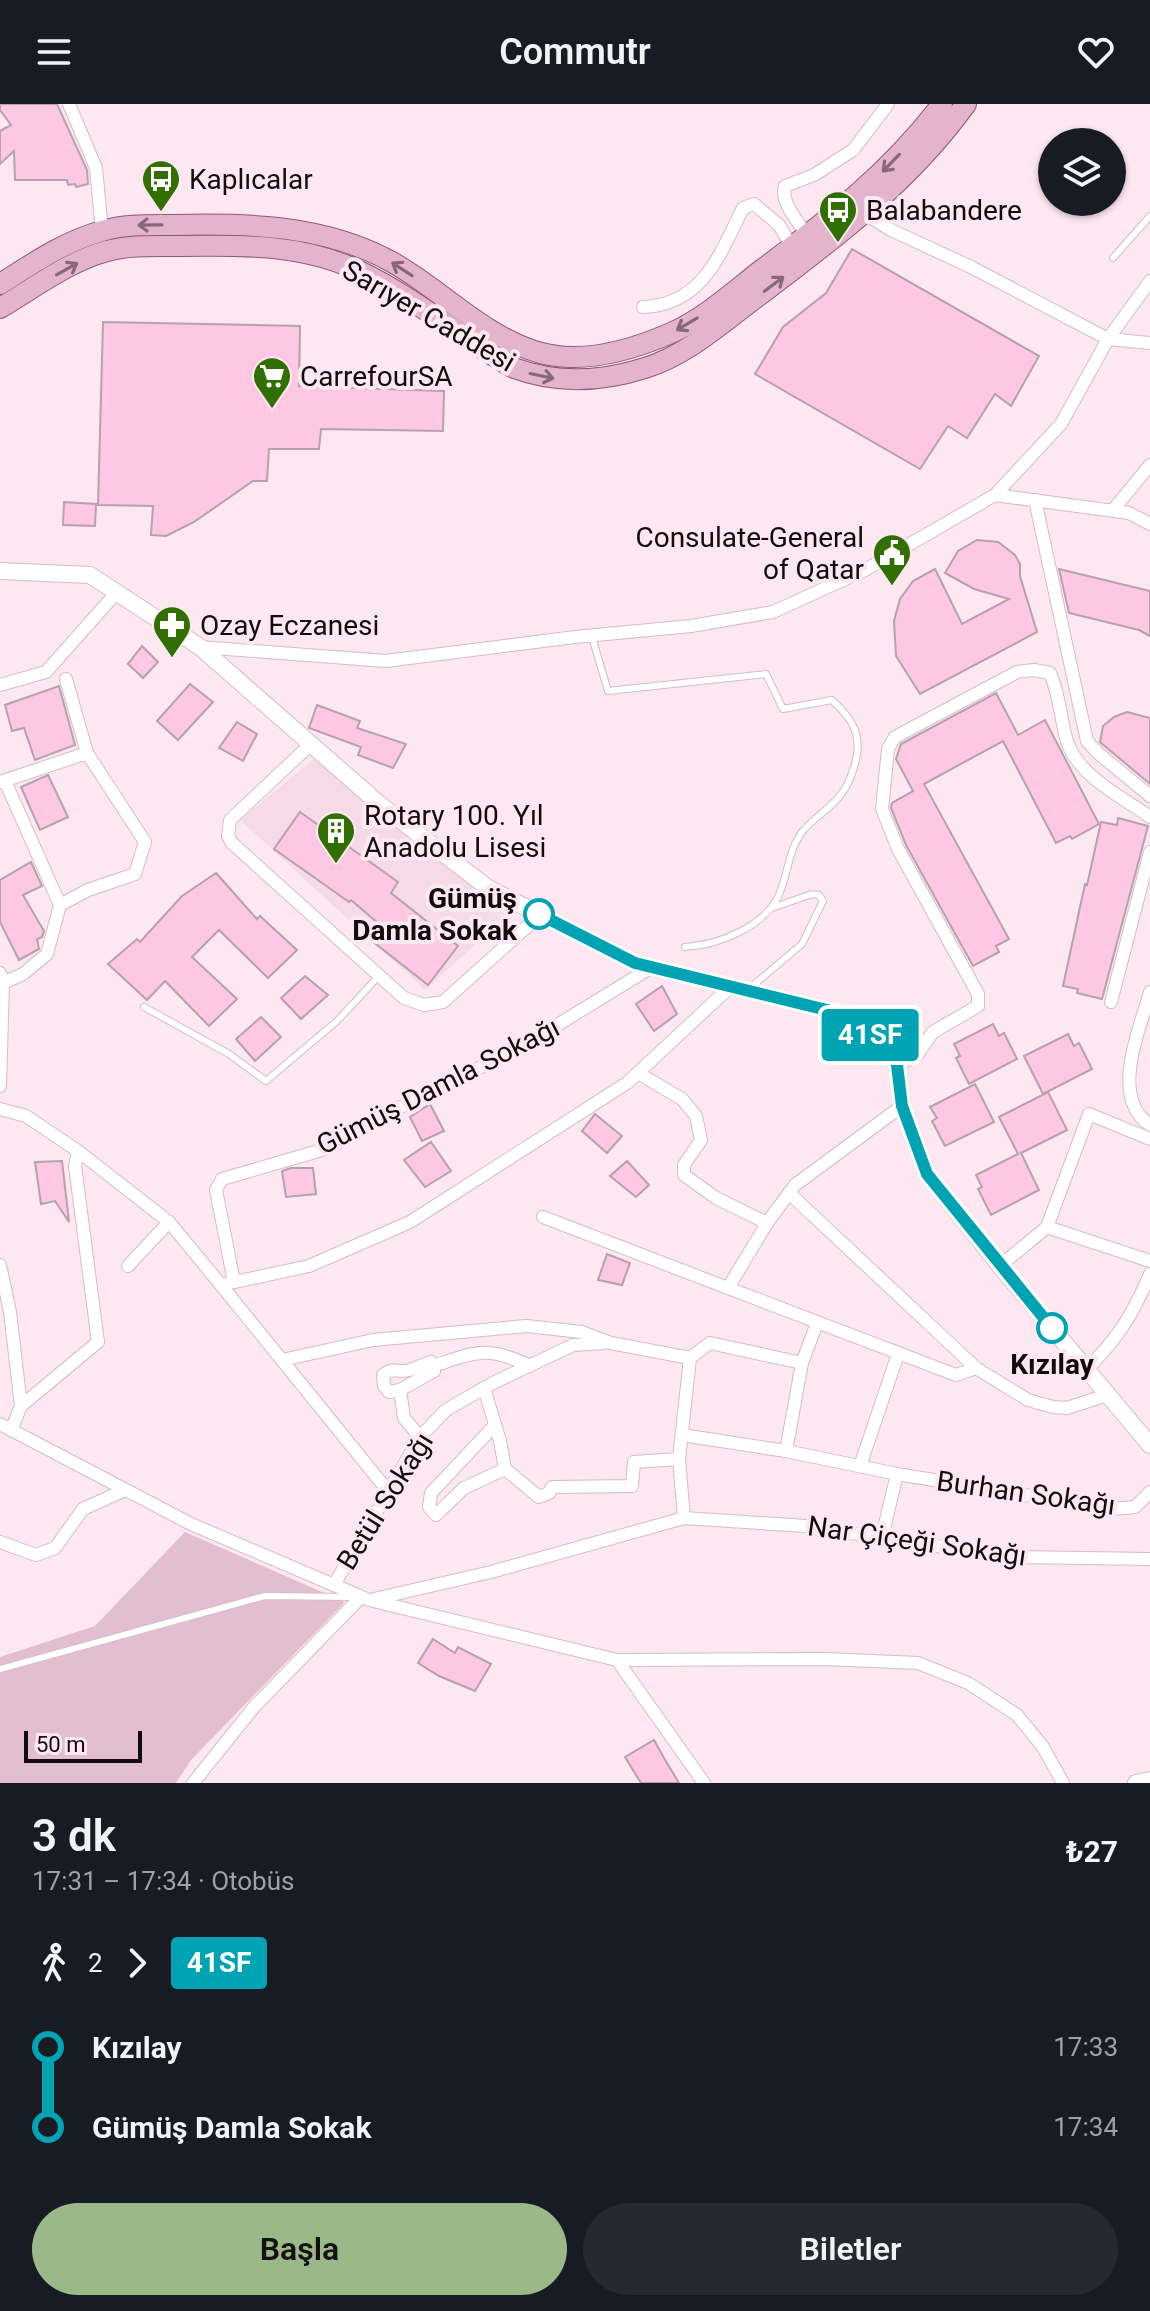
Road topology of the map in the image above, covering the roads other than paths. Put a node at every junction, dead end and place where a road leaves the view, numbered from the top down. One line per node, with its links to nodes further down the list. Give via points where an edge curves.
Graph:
1 (69, 104): 7 (street, via 96,168)
2 (888, 104): 8 (street, via 853,150 785,186)
3 (942, 104): 8 (main road, Sarıyer Caddesi, one-way to 8, via 878,176)
4 (966, 104): 5 (main road, Sarıyer Caddesi)
5 (865, 214): 7 (main road, Sarıyer Caddesi, one-way to 5, via 313,253 383,284 514,368 588,381 646,368 698,342); 14 (street)
6 (1150, 216): 9 (lane)
7 (103, 241): 8 (main road, Sarıyer Caddesi, one-way to 7, via 673,332 590,356 543,354 508,340 392,263 331,237 282,228 124,225); 11 (main road, Sarıyer Caddesi, via 70,243); 13 (main road, Sarıyer Caddesi, one-way to 7)
8 (800, 241): 12 (street, via 754,204 743,208 713,268 692,292 662,307)
9 (1113, 258)
10 (1150, 281): 14 (street)
11 (0, 284)
12 (643, 307)
13 (0, 308)
14 (1108, 339): 15 (street); 17 (street, via 1061,424)
15 (1150, 343)
16 (1150, 465): 19 (street)
17 (995, 495): 18 (street); 23 (street, via 865,570 773,612)
18 (1035, 500): 19 (street); 30 (street, via 1087,741)
19 (1113, 510): 20 (street)
20 (1150, 524)
21 (0, 571): 22 (street, via 90,575)
22 (117, 592): 24 (street); 26 (street, via 46,672)
23 (591, 636): 24 (street, via 386,661); 34 (lane, via 608,691 766,674 783,709 832,700 854,724 859,738 850,780 803,831)
24 (200, 647): 27 (street)
25 (66, 679): 28 (street)
26 (0, 685)
27 (311, 744): 35 (street, via 488,888); 38 (street, via 230,820 228,836)
28 (87, 753): 29 (street); 33 (street, via 145,842 135,874)
29 (2, 782): 33 (street)
30 (1150, 796)
31 (1150, 817): 44 (street, via 1073,756 1050,673 1017,672 895,737 888,749 882,809 898,849 978,994 978,1006 933,1032 917,1055)
32 (1150, 852): 42 (street)
33 (60, 905): 39 (street, via 47,954 23,974)
34 (772, 908): 36 (lane, via 756,923); 40 (lane, via 812,894 823,901 802,944)
35 (540, 915): 37 (street); 38 (street, via 443,1002 414,1003)
36 (685, 947)
37 (652, 967): 40 (street); 62 (street, Gümüş Damla Sokağı, via 518,1049 329,1148 222,1179 216,1190)
38 (378, 977): 43 (lane, via 337,1021 266,1081)
39 (2, 978): 46 (street)
40 (737, 989): 44 (street, via 835,1012 890,1048); 45 (street)
41 (1150, 992): 49 (street, via 1127,1076 1134,1105)
42 (1111, 1002)
43 (144, 1007)
44 (897, 1065): 47 (street)
45 (638, 1073): 55 (street, via 682,1099 696,1116 701,1140 684,1165 684,1175); 62 (street, via 410,1222 309,1266)
46 (0, 1086)
47 (902, 1106): 52 (street); 60 (street, via 927,1174)
48 (0, 1109): 51 (street, via 26,1116)
49 (1150, 1125)
50 (1150, 1139): 56 (street, via 1089,1114)
51 (78, 1151): 54 (street); 77 (street, via 75,1166 98,1342)
52 (789, 1193): 55 (street); 72 (street)
53 (543, 1217): 63 (street)
54 (169, 1222): 59 (street); 62 (street)
55 (767, 1223): 63 (street)
56 (1047, 1227): 57 (street); 60 (street)
57 (1150, 1261)
58 (0, 1265): 77 (street)
59 (128, 1266)
60 (1000, 1266): 73 (street)
61 (1150, 1274): 73 (street, via 1114,1342)
62 (228, 1283): 68 (street, Gümüş Damla Sokağı)
63 (728, 1288): 64 (street)
64 (817, 1323): 66 (street); 69 (street)
65 (611, 1343): 67 (street); 68 (street, via 582,1332 526,1326 373,1340); 71 (street, Betül Sokağı, via 573,1345)
66 (898, 1354): 72 (street, via 956,1375); 85 (street)
67 (690, 1358): 69 (street, via 710,1343); 80 (street)
68 (282, 1360): 89 (street, Gümüş Damla Sokağı)
69 (802, 1363): 83 (street)
70 (433, 1366): 71 (street, via 493,1351); 75 (street, via 434,1371); 75 (street, via 431,1362 386,1371 384,1386 389,1392)
71 (530, 1366): 74 (street, Betül Sokağı)
72 (976, 1368): 76 (street, via 1028,1400 1053,1407 1067,1408)
73 (1086, 1370): 76 (street)
74 (484, 1388): 78 (street); 81 (street, Betül Sokağı, via 446,1410)
75 (400, 1390): 81 (street, via 404,1418)
76 (1107, 1395): 82 (street)
77 (21, 1406): 79 (street)
78 (495, 1425): 86 (street); 86 (street, via 431,1493 429,1507 436,1515 464,1488)
79 (6, 1427): 88 (street)
80 (682, 1435): 83 (street, Burhan Sokağı); 84 (street)
81 (420, 1437): 89 (street, Betül Sokağı)
82 (1150, 1445)
83 (786, 1451): 85 (street, Burhan Sokağı)
84 (679, 1459): 86 (street, via 634,1462 632,1486 552,1487 539,1497); 91 (street)
85 (860, 1466): 87 (street, Burhan Sokağı)
86 (505, 1469)
87 (897, 1474): 90 (street, Burhan Sokağı, via 1111,1509 1135,1507); 92 (street)
88 (125, 1490): 93 (street, via 83,1509 55,1548 36,1555); 95 (street)
89 (388, 1491): 95 (street, Betül Sokağı)
90 (1150, 1492)
91 (684, 1518): 92 (street, Nar Çiçeği Sokağı); 96 (street, Nar Çiçeği Sokağı, via 491,1572)
92 (882, 1537): 94 (street, Nar Çiçeği Sokağı, via 1008,1557)
93 (0, 1542)
94 (1150, 1559)
95 (334, 1585): 96 (street)
96 (365, 1599): 97 (street); 98 (lane, via 265,1596); 100 (street, via 254,1707)
97 (617, 1660): 101 (street); 102 (street, via 918,1663 968,1683 1017,1715)
98 (0, 1669)
99 (1150, 1780): 103 (street)
100 (193, 1783)
101 (704, 1783)
102 (1063, 1783)
103 (1136, 1783)

